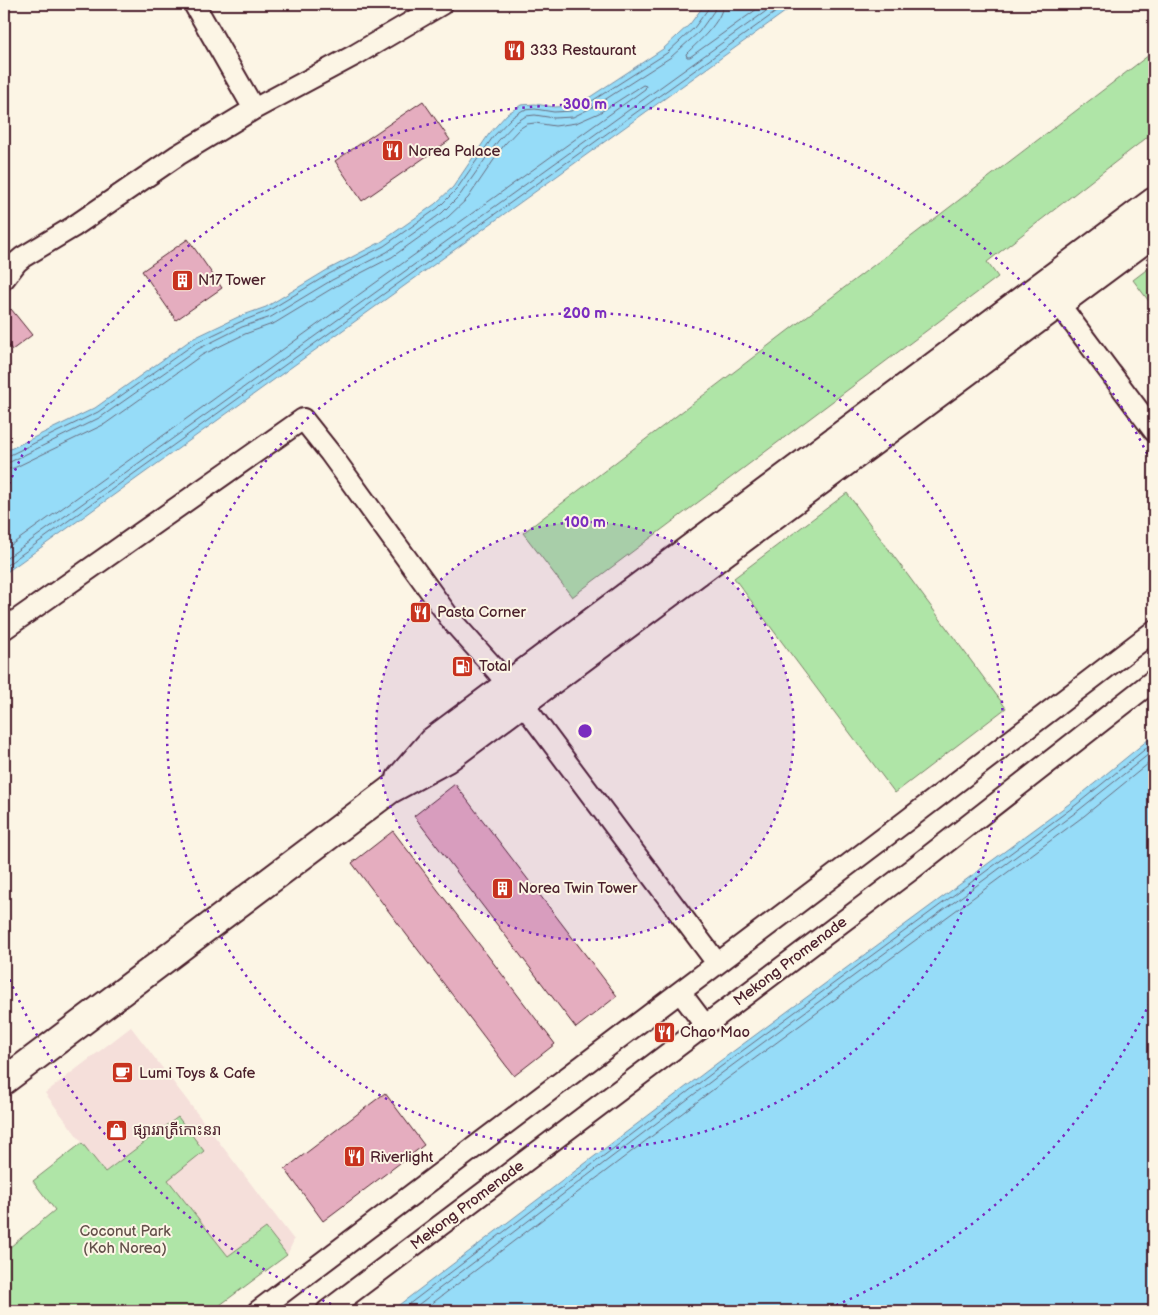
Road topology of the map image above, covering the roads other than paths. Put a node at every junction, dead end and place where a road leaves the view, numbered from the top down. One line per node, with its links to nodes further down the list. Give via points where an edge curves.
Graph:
1 (194, 4): 3 (street)
2 (442, 4): 3 (street)
3 (254, 109): 6 (street, via 23,257)
4 (1154, 201): 12 (main road)
5 (1154, 233): 7 (main road)
6 (4, 279)
7 (1059, 304): 8 (street); 12 (main road)
8 (1154, 431)
9 (4, 628): 12 (street, via 302,419 452,621)
10 (1154, 631): 13 (street)
11 (1154, 680): 15 (street, Mekong Promenade, via 911,870)
12 (515, 695): 13 (street); 16 (main road, via 447,759 390,790)
13 (717, 963): 14 (street)
14 (680, 992): 15 (street); 17 (street)
15 (705, 1025): 18 (street, Mekong Promenade)
16 (4, 1082)
17 (258, 1311)
18 (327, 1311)

